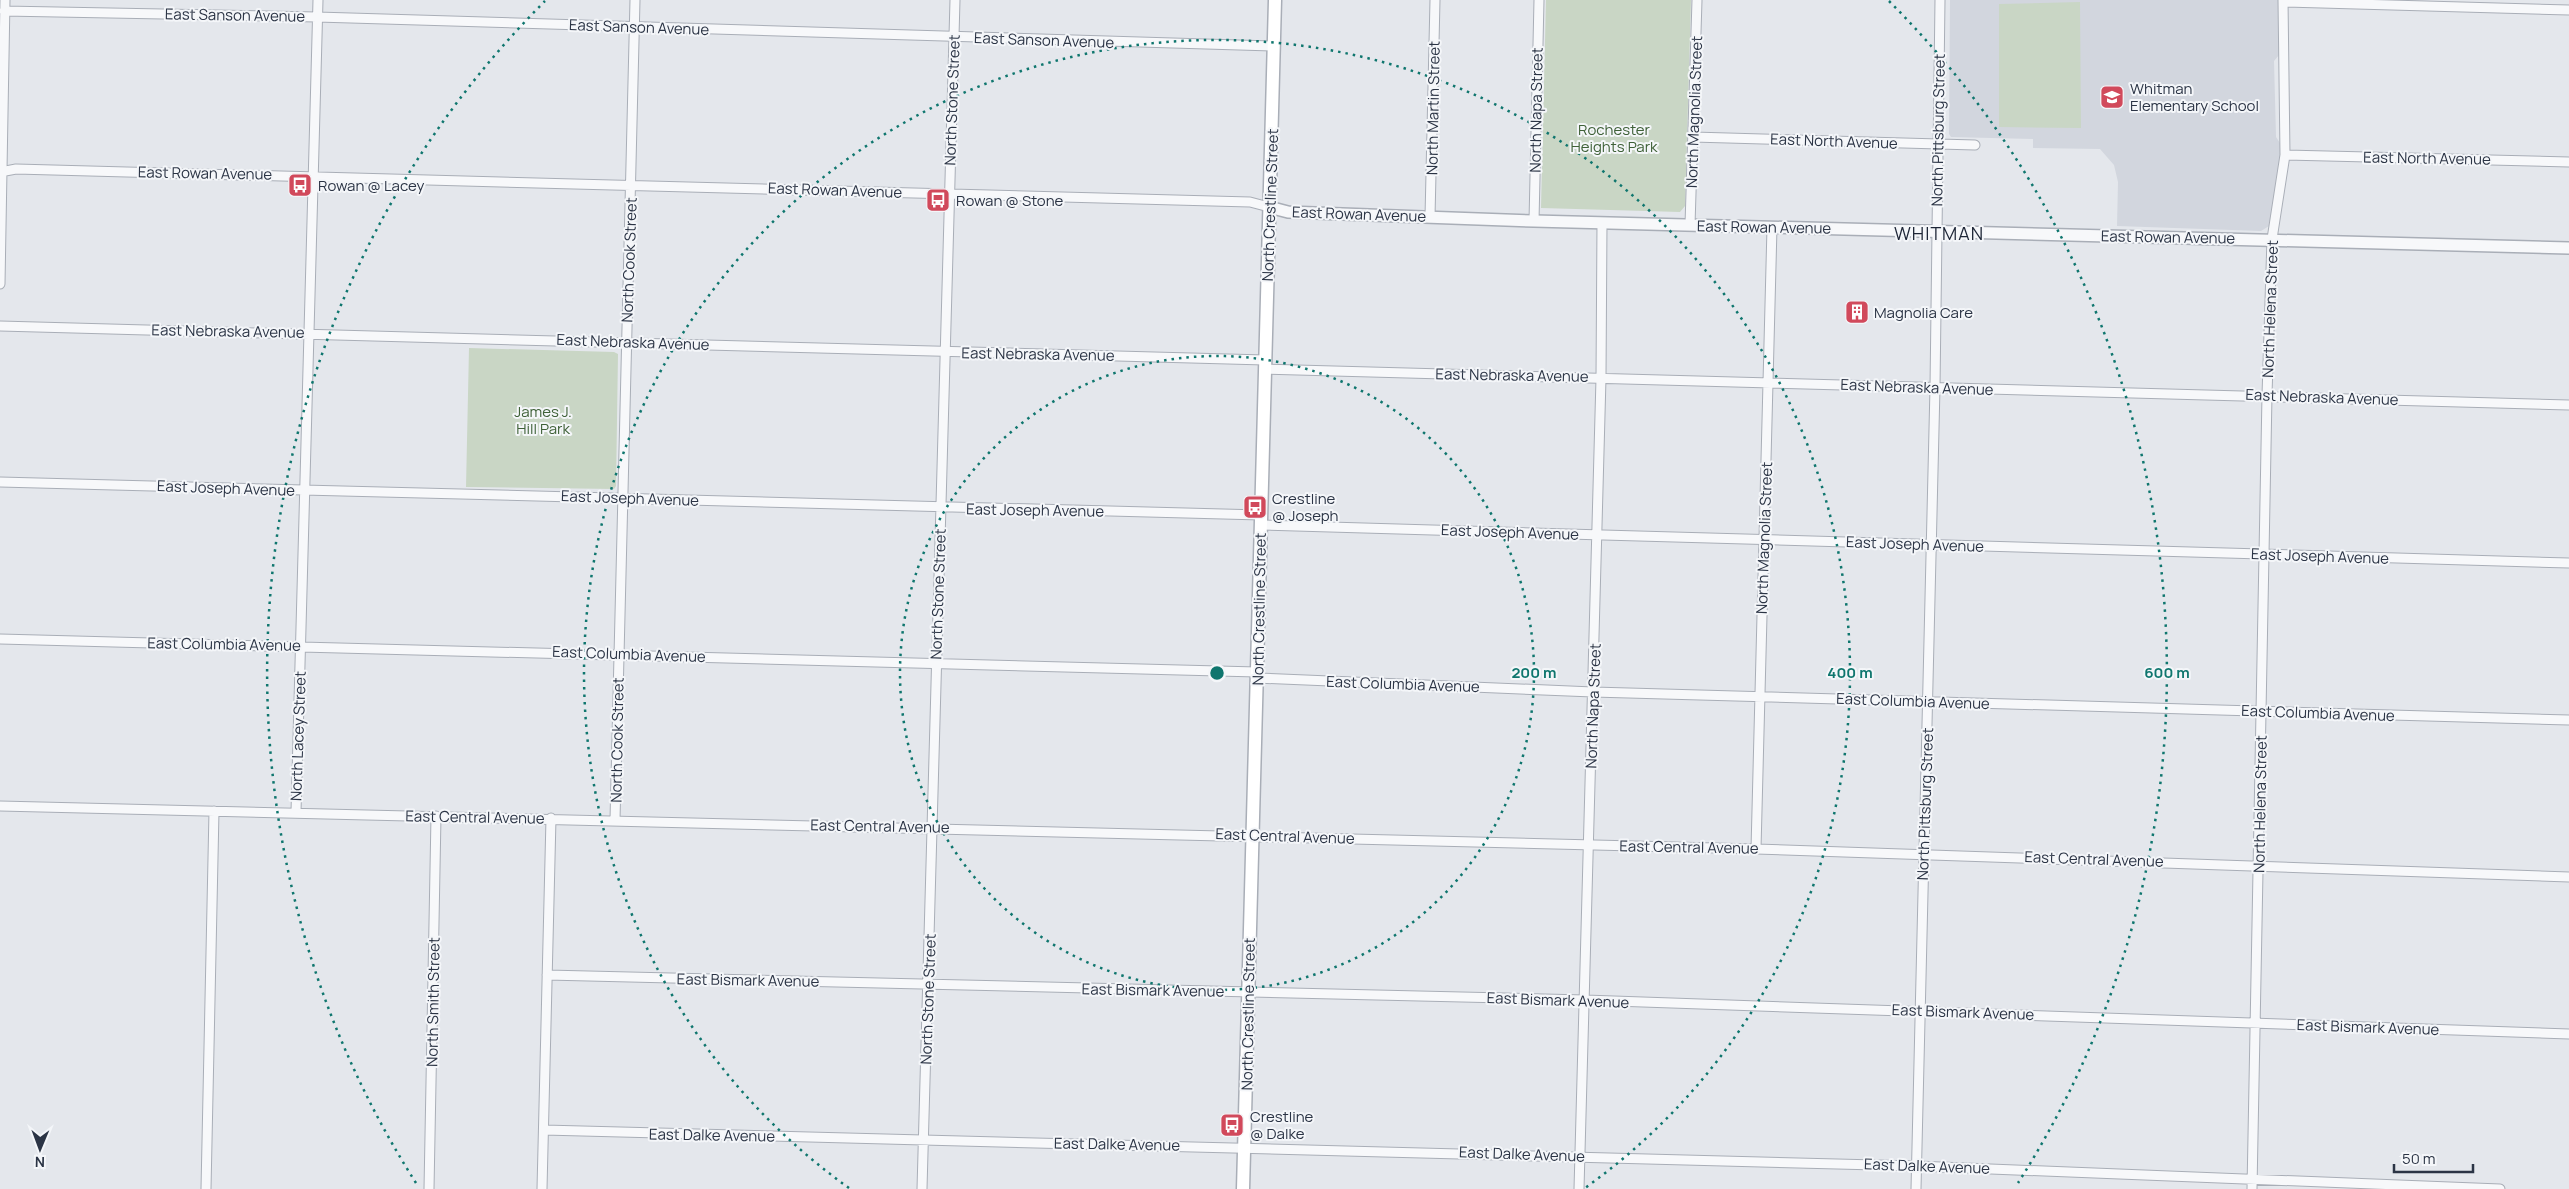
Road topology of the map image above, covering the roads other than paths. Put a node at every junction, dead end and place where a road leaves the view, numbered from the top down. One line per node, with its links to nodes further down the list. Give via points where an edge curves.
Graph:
1 (5, 0): 12 (street)
2 (318, 0): 13 (street, North Lacey Street)
3 (635, 0): 14 (street, North Cook Street)
4 (955, 0): 16 (street, North Stone Street)
5 (1276, 0): 17 (main road, North Crestline Street)
6 (1435, 0): 28 (street, North Martin Street)
7 (1539, 0): 29 (street, North Napa Street)
8 (1697, 0): 18 (street, North Magnolia Street)
9 (1940, 0): 19 (street, North Pittsburg Street)
10 (2282, 1): 11 (street); 21 (street, North Helena Street)
11 (2569, 10)
12 (4, 11): 13 (street, East Sanson Avenue); 15 (street)
13 (317, 17): 14 (street, East Sanson Avenue); 24 (street, North Lacey Street)
14 (634, 27): 16 (street, East Sanson Avenue); 25 (street, North Cook Street)
15 (2, 37): 23 (street)
16 (954, 37): 17 (street, East Sanson Avenue); 26 (street, North Stone Street)
17 (1274, 46): 27 (main road, North Crestline Street)
18 (1693, 137): 19 (street, East North Avenue); 31 (street, North Magnolia Street)
19 (1938, 144): 20 (street, East North Avenue); 33 (street, North Pittsburg Street)
20 (1975, 145)
21 (2285, 155): 22 (street, East North Avenue); 34 (street, North Helena Street)
22 (2569, 162)
23 (1, 172): 24 (street, East Rowan Avenue, via 59,169); 36 (street)
24 (314, 175): 25 (street, East Rowan Avenue); 38 (street, North Lacey Street)
25 (631, 185): 26 (street, East Rowan Avenue); 39 (street, North Cook Street)
26 (950, 193): 27 (street, East Rowan Avenue, via 1250,202); 40 (street, North Stone Street)
27 (1269, 207): 28 (street, East Rowan Avenue, via 1288,212); 41 (main road, North Crestline Street)
28 (1430, 217): 29 (street, East Rowan Avenue)
29 (1534, 221): 30 (street, East Rowan Avenue)
30 (1602, 222): 31 (street, East Rowan Avenue); 42 (street, North Napa Street)
31 (1690, 225): 32 (street, East Rowan Avenue)
32 (1772, 227): 33 (street, East Rowan Avenue); 43 (street, North Magnolia Street)
33 (1937, 230): 34 (street, East Rowan Avenue); 44 (street, North Pittsburg Street)
34 (2272, 239): 35 (street, East Rowan Avenue); 45 (street, North Helena Street)
35 (2569, 248)
36 (0, 284)
37 (0, 326): 38 (street, East Nebraska Avenue)
38 (309, 333): 39 (street, East Nebraska Avenue); 48 (street, North Lacey Street)
39 (627, 341): 40 (street, East Nebraska Avenue); 49 (street, North Cook Street)
40 (945, 351): 41 (street, East Nebraska Avenue); 50 (street, North Stone Street)
41 (1265, 364): 42 (street, East Nebraska Avenue); 51 (main road, North Crestline Street)
42 (1601, 378): 43 (street, East Nebraska Avenue); 52 (street, North Napa Street)
43 (1769, 382): 44 (street, East Nebraska Avenue); 53 (street, North Magnolia Street)
44 (1935, 388): 45 (street, East Nebraska Avenue); 54 (street, North Pittsburg Street)
45 (2267, 395): 46 (street, East Nebraska Avenue); 55 (street, North Helena Street)
46 (2569, 405)
47 (0, 482): 48 (street, East Joseph Avenue)
48 (305, 490): 49 (street, East Joseph Avenue); 58 (street, North Lacey Street)
49 (622, 498): 50 (street, East Joseph Avenue); 59 (street, North Cook Street)
50 (940, 508): 51 (street, East Joseph Avenue); 60 (street, North Stone Street)
51 (1261, 520): 52 (street, East Joseph Avenue); 61 (main road, North Crestline Street)
52 (1597, 534): 53 (street, East Joseph Avenue); 62 (street, North Napa Street)
53 (1764, 539): 54 (street, East Joseph Avenue); 63 (street, North Magnolia Street)
54 (1931, 544): 55 (street, East Joseph Avenue); 64 (street, North Pittsburg Street)
55 (2264, 554): 56 (street, East Joseph Avenue); 65 (street, North Helena Street)
56 (2569, 563)
57 (0, 639): 58 (street, East Columbia Avenue)
58 (301, 645): 59 (street, East Columbia Avenue); 69 (street, North Lacey Street)
59 (618, 654): 60 (street, East Columbia Avenue); 72 (street, North Cook Street)
60 (936, 663): 61 (street, East Columbia Avenue); 73 (street, North Stone Street)
61 (1257, 675): 62 (street, East Columbia Avenue); 74 (main road, North Crestline Street)
62 (1593, 692): 63 (street, East Columbia Avenue); 75 (street, North Napa Street)
63 (1760, 696): 64 (street, East Columbia Avenue); 76 (street, North Magnolia Street)
64 (1928, 702): 65 (street, East Columbia Avenue); 77 (street, North Pittsburg Street)
65 (2263, 711): 66 (street, East Columbia Avenue); 78 (street, North Helena Street)
66 (2569, 720)
67 (0, 806): 68 (street, East Central Avenue)
68 (214, 811): 69 (street, East Central Avenue); 93 (street)
69 (296, 812): 70 (street, East Central Avenue)
70 (436, 816): 71 (street, East Central Avenue); 94 (street, North Smith Street)
71 (551, 818): 72 (street, East Central Avenue); 80 (street)
72 (615, 820): 73 (street, East Central Avenue)
73 (932, 828): 74 (street, East Central Avenue); 81 (street, North Stone Street)
74 (1253, 835): 75 (street, East Central Avenue); 82 (main road, North Crestline Street)
75 (1588, 845): 76 (street, East Central Avenue); 83 (street, North Napa Street)
76 (1756, 849): 77 (street, East Central Avenue)
77 (1924, 854): 78 (street, East Central Avenue); 84 (street, North Pittsburg Street)
78 (2259, 865): 79 (street, East Central Avenue); 85 (street, North Helena Street)
79 (2569, 877)
80 (547, 975): 81 (street, East Bismark Avenue); 87 (street)
81 (928, 984): 82 (street, East Bismark Avenue); 88 (street, North Stone Street)
82 (1248, 992): 83 (street, East Bismark Avenue); 89 (main road, North Crestline Street)
83 (1585, 1000): 84 (street, East Bismark Avenue); 90 (street, North Napa Street)
84 (1920, 1010): 85 (street, East Bismark Avenue); 91 (street, North Pittsburg Street)
85 (2255, 1023): 86 (street, East Bismark Avenue); 92 (street, North Helena Street)
86 (2569, 1034)
87 (544, 1130): 88 (street, East Dalke Avenue); 95 (street)
88 (924, 1140): 89 (street, East Dalke Avenue); 96 (street, North Stone Street)
89 (1244, 1147): 90 (street, East Dalke Avenue); 97 (main road, North Crestline Street)
90 (1580, 1156): 91 (street, East Dalke Avenue); 98 (street, North Napa Street)
91 (1916, 1166): 92 (street, East Dalke Avenue); 99 (street, North Pittsburg Street)
92 (2252, 1179): 100 (street, North Helena Street); 101 (street, East Dalke Avenue)
93 (206, 1189)
94 (430, 1189)
95 (542, 1189)
96 (922, 1189)
97 (1243, 1189)
98 (1579, 1189)
99 (1916, 1189)
100 (2252, 1189)
101 (2500, 1189)

